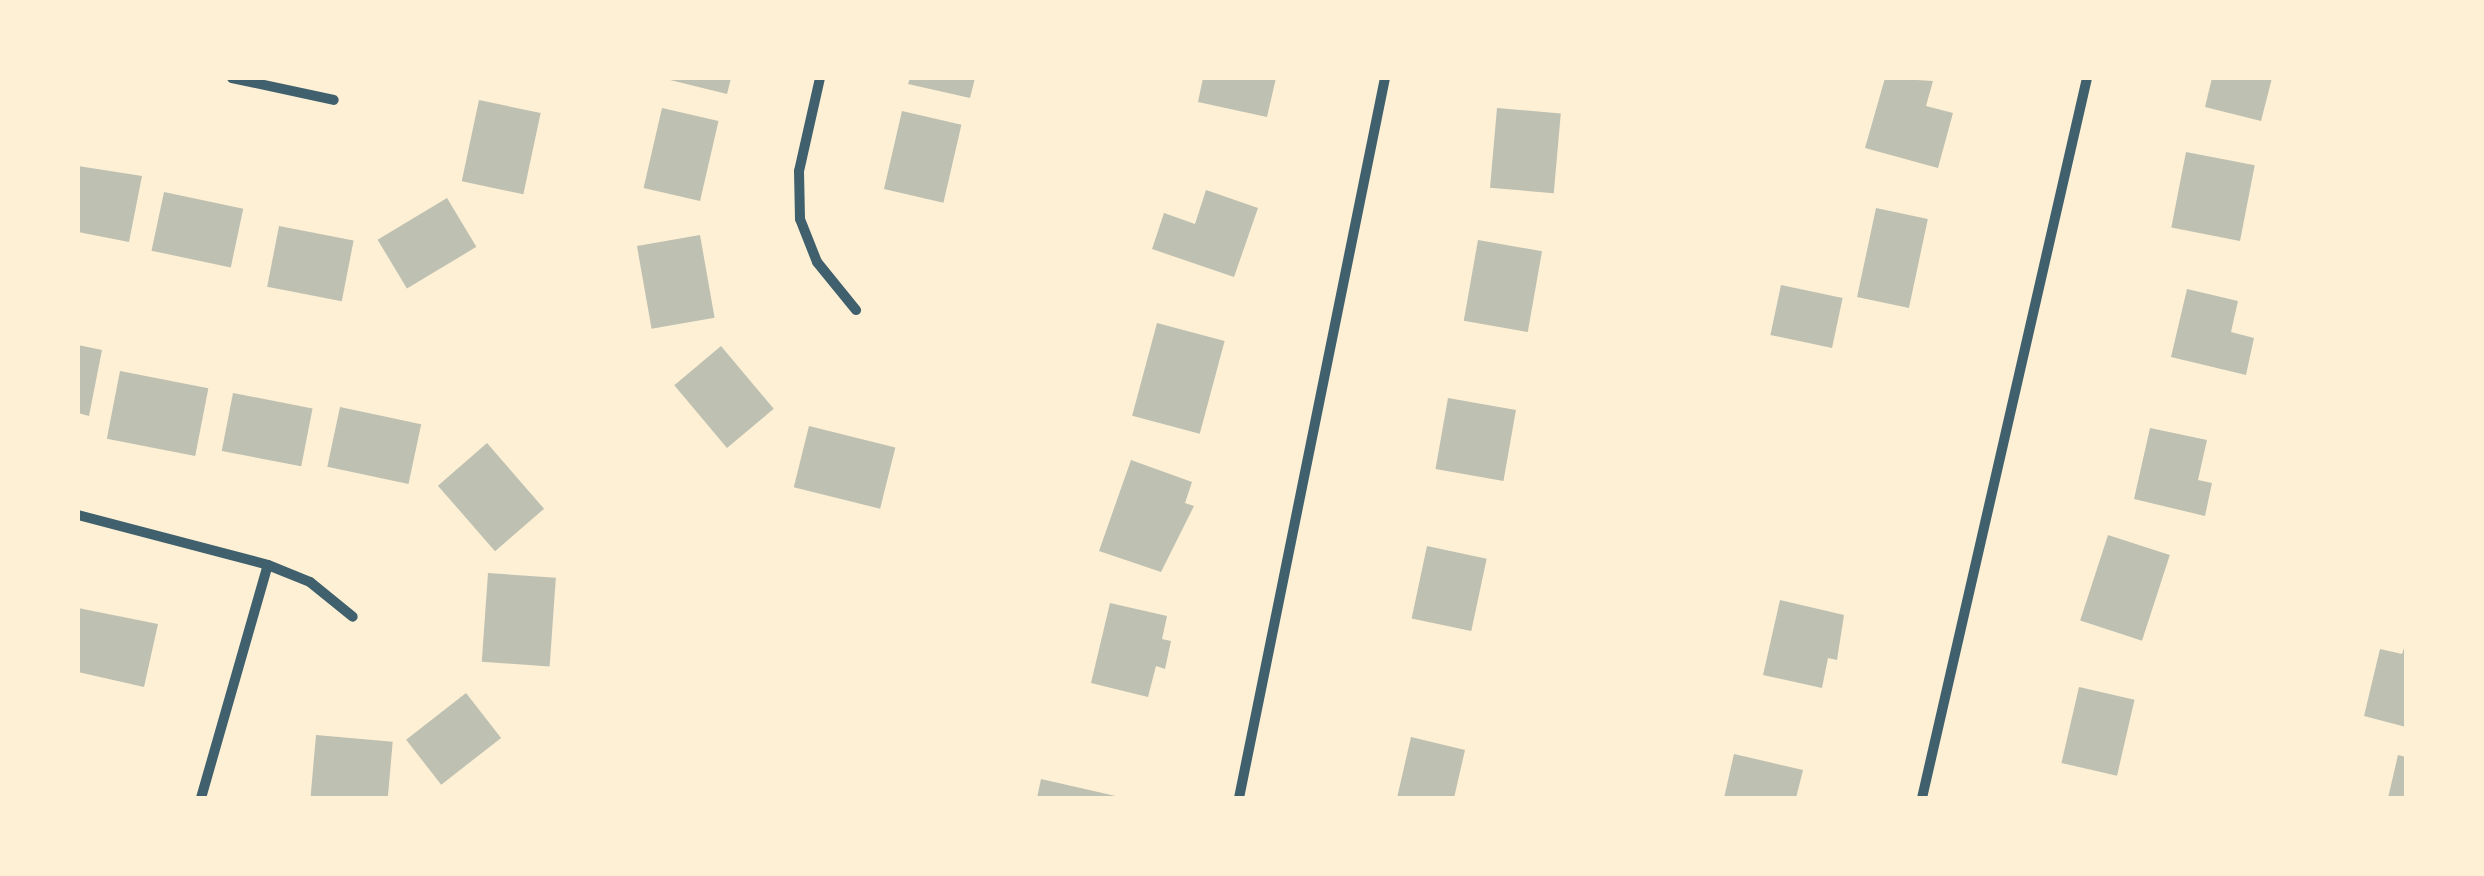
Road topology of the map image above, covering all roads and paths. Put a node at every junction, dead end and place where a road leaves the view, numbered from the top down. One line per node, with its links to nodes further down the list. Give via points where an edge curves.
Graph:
1 (232, 78): 5 (street)
2 (820, 78): 6 (street, via 798,171 800,219 817,262)
3 (1386, 78): 11 (street)
4 (2087, 78): 12 (street)
5 (334, 100)
6 (856, 310)
7 (78, 515): 8 (street)
8 (268, 566): 9 (street, via 310,582); 10 (street)
9 (353, 616)
10 (202, 798)
11 (1239, 798)
12 (1922, 798)

